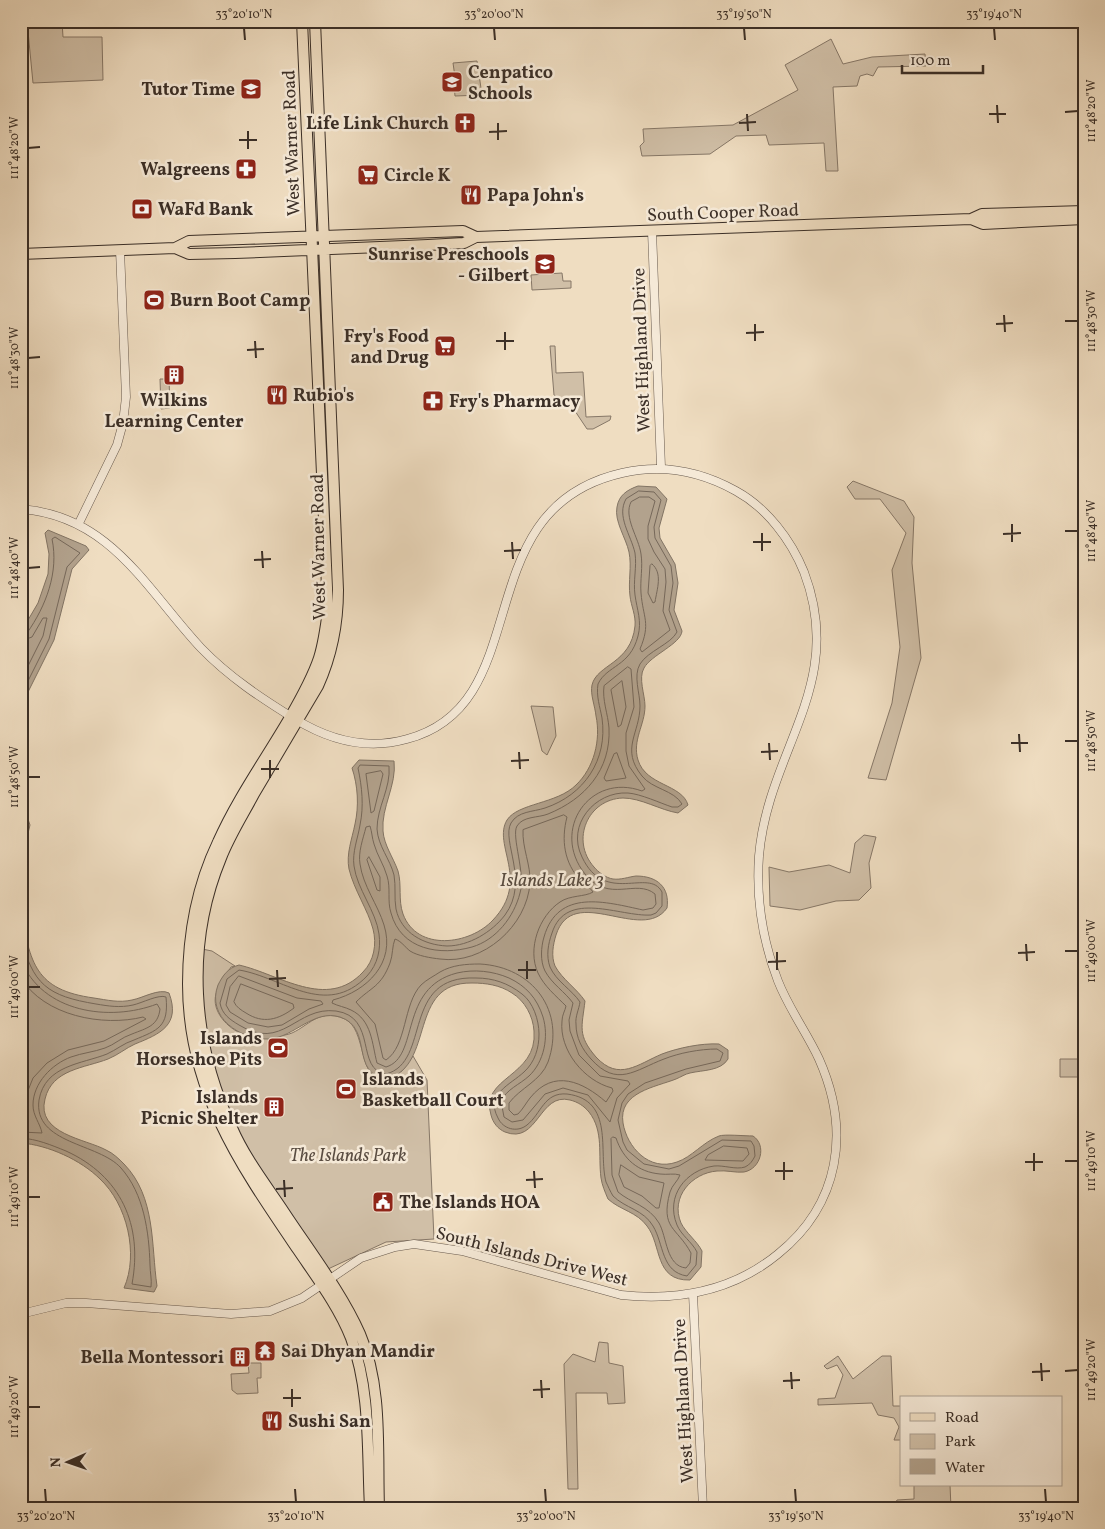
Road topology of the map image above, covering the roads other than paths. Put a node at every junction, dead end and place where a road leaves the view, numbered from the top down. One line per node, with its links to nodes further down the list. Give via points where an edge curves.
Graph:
1 (302, 21): 4 (main road, West Warner Road)
2 (315, 21): 3 (main road, West Warner Road)
3 (317, 60): 4 (main road); 9 (main road, West Warner Road)
4 (304, 63): 10 (main road, West Warner Road)
5 (1084, 211): 6 (main road, South Cooper Road, via 982,214)
6 (971, 219): 7 (main road, South Cooper Road, via 982,224); 8 (main road, South Cooper Road)
7 (1084, 219)
8 (652, 231): 11 (main road, South Cooper Road); 19 (street, West Highland Drive)
9 (325, 235): 10 (main road, South Cooper Road); 11 (main road, South Cooper Road, via 463,231); 13 (main road, West Warner Road)
10 (310, 236): 12 (main road, South Cooper Road, via 189,241); 15 (main road, West Warner Road)
11 (476, 237): 13 (main road, South Cooper Road, via 464,243)
12 (175, 248): 14 (main road, South Cooper Road); 15 (main road, South Cooper Road, via 189,254)
13 (326, 249): 15 (main road, South Cooper Road); 17 (main road, West Warner Road)
14 (120, 250): 16 (main road, South Cooper Road); 21 (street, via 126,397 123,423 117,445)
15 (312, 250): 18 (main road, West Warner Road)
16 (21, 254)
17 (331, 397): 18 (main road); 22 (main road, West Warner Road, via 337,612 332,646 323,674)
18 (319, 398): 22 (main road, West Warner Road, via 328,610 319,659)
19 (661, 467): 22 (street, South Islands Drive West, via 606,476 570,495 544,519 520,559 492,651 477,687 454,714 439,725 402,741 361,744 331,737); 24 (street, South Islands Drive West, via 698,475 737,491 779,528 800,562 815,609 818,633 812,684 763,828 758,878 764,937 778,981 817,1054 836,1105 836,1153 820,1204 791,1243 738,1280)
20 (21, 509): 21 (street, South Islands Drive West, via 46,512)
21 (79, 523): 22 (street, South Islands Drive West, via 113,546 221,668)
22 (294, 718): 23 (main road, West Warner Road, via 220,858 201,934 197,966 198,1006 211,1074 232,1130)
23 (325, 1283): 24 (street, South Islands Drive West, via 361,1258 394,1246 415,1244 462,1251 621,1295 643,1298); 25 (street, South Islands Drive West, via 286,1306 249,1314 95,1303 66,1303); 26 (main road, West Warner Road, via 360,1334 371,1372)
24 (693, 1294): 29 (street, West Highland Drive)
25 (21, 1314)
26 (370, 1397): 27 (main road, West Warner Road); 28 (main road, West Warner Road)
27 (370, 1508)
28 (380, 1508)
29 (703, 1508)

